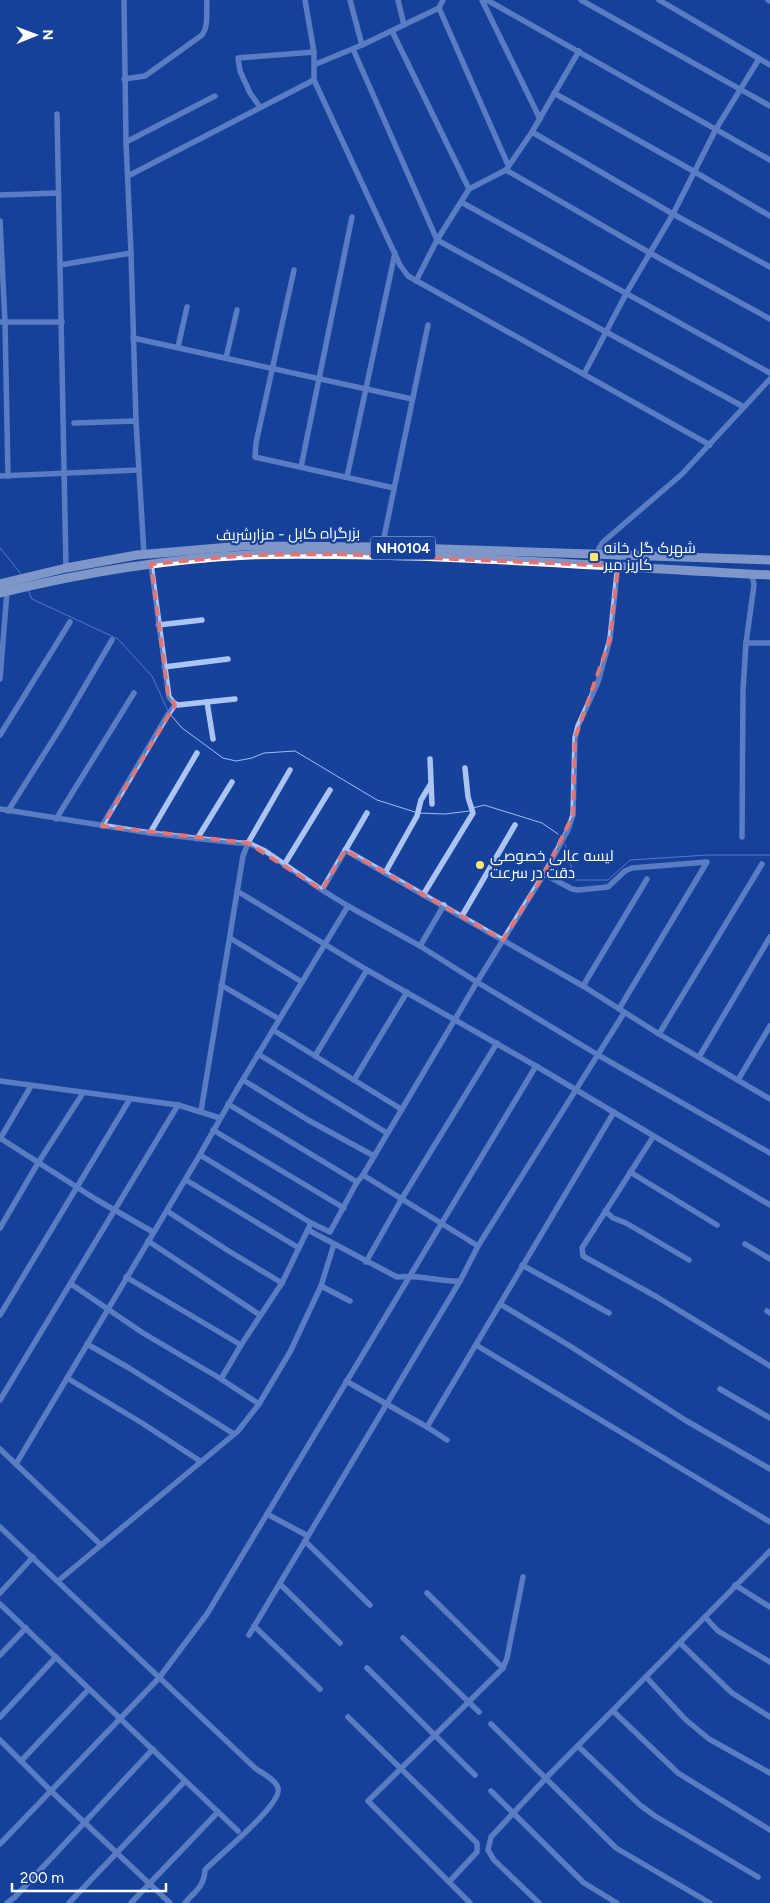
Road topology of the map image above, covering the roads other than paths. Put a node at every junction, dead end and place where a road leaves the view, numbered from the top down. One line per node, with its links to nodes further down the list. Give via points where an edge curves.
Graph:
1 (124, 0): 21 (street)
2 (207, 0): 21 (street, via 205,32 202,35 145,76)
3 (305, 0): 17 (street)
4 (350, 0): 14 (street)
5 (398, 0): 12 (street)
6 (444, 0): 11 (street)
7 (482, 0): 29 (street)
8 (487, 0): 16 (street)
9 (581, 0): 23 (street)
10 (659, 0): 18 (street)
11 (439, 8): 12 (street); 34 (street)
12 (404, 25): 13 (street)
13 (392, 31): 14 (street); 37 (street)
14 (362, 45): 15 (street)
15 (353, 49): 19 (street); 45 (street)
16 (579, 51): 24 (street); 30 (street)
17 (314, 52): 19 (street); 27 (street, via 238,58 240,71)
18 (759, 60): 20 (street); 23 (street)
19 (316, 64): 22 (street)
20 (770, 65)
21 (124, 79): 32 (street)
22 (314, 80): 27 (street); 47 (street)
23 (741, 90): 26 (street); 30 (street)
24 (554, 94): 29 (street); 35 (street)
25 (215, 96): 32 (street)
26 (770, 106)
27 (260, 107): 36 (street)
28 (57, 114): 38 (street)
29 (540, 119): 31 (street)
30 (716, 129): 33 (street); 35 (street)
31 (532, 132): 34 (street); 41 (street)
32 (126, 142): 36 (street)
33 (770, 160)
34 (507, 168): 37 (street); 48 (street)
35 (695, 172): 41 (street); 42 (street)
36 (128, 176): 46 (street)
37 (469, 189): 40 (street)
38 (58, 193): 39 (street); 49 (street)
39 (0, 195)
40 (462, 202): 45 (street); 53 (street)
41 (673, 214): 48 (street); 50 (street)
42 (770, 216)
43 (352, 217): 67 (street)
44 (0, 221): 57 (street)
45 (437, 240): 52 (street); 60 (street)
46 (131, 253): 49 (street); 61 (street)
47 (395, 253): 52 (street, via 408,276); 69 (street)
48 (650, 254): 53 (street); 56 (street)
49 (60, 265): 58 (street)
50 (770, 267)
51 (294, 270): 64 (street)
52 (416, 281): 66 (street)
53 (627, 292): 60 (street); 65 (street)
54 (187, 307): 62 (street)
55 (237, 310): 63 (street)
56 (770, 319)
57 (2, 322): 58 (street); 79 (street)
58 (62, 322): 77 (street)
59 (428, 325): 70 (street)
60 (606, 333): 66 (street); 71 (street)
61 (133, 338): 62 (street); 72 (street)
62 (178, 347): 63 (street)
63 (226, 358): 64 (street)
64 (272, 368): 67 (street); 75 (street, via 254,455)
65 (770, 373)
66 (584, 374): 74 (street)
67 (318, 377): 69 (street); 75 (street)
68 (770, 379): 71 (street)
69 (365, 389): 70 (street); 80 (street)
70 (412, 399): 81 (street)
71 (744, 408): 74 (street)
72 (136, 421): 73 (street); 76 (street)
73 (74, 423)
74 (710, 445): 85 (street, via 682,474 603,542)
75 (301, 468): 80 (street)
76 (138, 470): 77 (street); 88 (street)
77 (64, 474): 79 (street); 94 (street)
78 (0, 476): 79 (street)
79 (8, 476)
80 (347, 477): 81 (street)
81 (394, 488): 82 (street)
82 (382, 547): 83 (highway, بزرگراه کابل - مزارشریف / NH0104); 84 (highway, بزرگراه کابل - مزارشریف / NH0104)
83 (294, 550): 84 (highway, بزرگراه کابل - مزارشریف / NH0104); 88 (highway, بزرگراه کابل - مزارشریف / NH0104, via 242,546); 90 (highway, بزرگراه کابل - مزارشریف / NH0104)
84 (419, 552): 86 (highway, بزرگراه کابل - مزارشریف / NH0104)
85 (598, 553): 86 (highway, بزرگراه کابل - مزارشریف / NH0104); 87 (highway, بزرگراه کابل - مزارشریف / NH0104); 91 (street)
86 (478, 554): 91 (highway, بزرگراه کابل - مزارشریف / NH0104)
87 (619, 554): 89 (highway, بزرگراه کابل - مزارشریف / NH0104); 93 (street)
88 (140, 555): 92 (highway); 94 (highway, بزرگراه کابل - مزارشریف / NH0104)
89 (770, 560)
90 (151, 564): 92 (highway, بزرگراه کابل - مزارشریف / NH0104); 104 (street)
91 (597, 565): 93 (highway, بزرگراه کابل - مزارشریف / NH0104)
92 (138, 566): 97 (highway, بزرگراه کابل - مزارشریف / NH0104)
93 (618, 566): 95 (highway, بزرگراه کابل - مزارشریف / NH0104); 140 (street, via 610,639 598,682 575,738 573,815)
94 (69, 567): 97 (highway); 98 (highway, بزرگراه کابل - مزارشریف / NH0104)
95 (752, 574): 96 (highway, بزرگراه کابل - مزارشریف / NH0104); 106 (street, via 754,585)
96 (770, 575)
97 (74, 577): 98 (highway, بزرگراه کابل - مزارشریف / NH0104)
98 (40, 579): 100 (highway, بزرگراه کابل - مزارشریف / NH0104)
99 (0, 584): 100 (highway, NH0104)
100 (19, 584): 101 (highway, NH0104)
101 (3, 592): 109 (street)
102 (202, 620): 104 (street)
103 (70, 622): 116 (street)
104 (158, 625): 110 (street)
105 (112, 640): 127 (street)
106 (746, 643): 107 (street); 133 (street)
107 (770, 643)
108 (228, 659): 110 (street)
109 (0, 665): 111 (street)
110 (164, 667): 115 (street, via 168,694)
111 (0, 679)
112 (134, 692): 129 (street)
113 (235, 699): 114 (street)
114 (207, 702): 115 (street); 117 (street)
115 (174, 706): 131 (street)
116 (0, 735)
117 (213, 740)
118 (197, 753): 132 (street)
119 (430, 759): 123 (street)
120 (465, 768): 144 (street, via 474,812)
121 (290, 770): 135 (street)
122 (232, 782): 134 (street)
123 (430, 785): 125 (street); 139 (street, via 421,800 418,815)
124 (330, 790): 138 (street)
125 (432, 804)
126 (0, 809): 127 (street)
127 (8, 811): 129 (street)
128 (367, 813): 136 (street)
129 (56, 820): 131 (street)
130 (515, 825): 147 (street)
131 (102, 826): 132 (street)
132 (150, 833): 134 (street)
133 (742, 837)
134 (197, 839): 135 (street)
135 (248, 843): 138 (street); 143 (street)
136 (345, 850): 139 (street); 142 (street)
137 (762, 864): 164 (street)
138 (284, 865): 142 (street)
139 (385, 873): 144 (street)
140 (544, 874): 150 (street); 159 (street, via 578,890 608,887 632,868 707,862)
141 (647, 879): 157 (street)
142 (322, 890): 146 (street)
143 (237, 891): 149 (street); 151 (street)
144 (423, 895): 145 (street)
145 (444, 905): 147 (street); 152 (street)
146 (348, 906): 151 (street); 152 (street)
147 (462, 916): 150 (street)
148 (770, 937): 169 (street)
149 (230, 938): 154 (street); 156 (street)
150 (502, 940): 155 (street); 157 (street)
151 (325, 943): 153 (street); 154 (street)
152 (420, 946): 155 (street)
153 (367, 970): 158 (street); 168 (street)
154 (302, 982): 160 (street)
155 (477, 982): 161 (street); 167 (street)
156 (221, 985): 160 (street); 183 (street)
157 (583, 986): 159 (street)
158 (407, 992): 161 (street); 172 (street)
159 (622, 1011): 164 (street); 167 (street)
160 (279, 1020): 163 (street)
161 (455, 1020): 165 (street); 182 (street)
162 (770, 1026): 173 (street)
163 (273, 1030): 166 (street); 168 (street)
164 (659, 1034): 169 (street)
165 (497, 1043): 170 (street); 199 (street)
166 (258, 1054): 171 (street); 187 (street)
167 (598, 1055): 176 (street); 190 (street)
168 (315, 1056): 172 (street)
169 (699, 1057): 173 (street)
170 (536, 1066): 176 (street); 206 (street)
171 (242, 1080): 180 (street); 192 (street)
172 (354, 1080): 182 (street)
173 (738, 1080): 179 (street)
174 (0, 1081): 175 (street)
175 (31, 1086): 177 (street); 189 (street)
176 (575, 1090): 184 (street); 214 (street)
177 (83, 1093): 178 (street); 193 (street)
178 (130, 1099): 181 (street); 198 (street)
179 (770, 1099)
180 (228, 1104): 185 (street); 197 (street)
181 (178, 1105): 183 (street); 202 (street)
182 (401, 1109): 187 (street)
183 (201, 1111): 185 (street)
184 (614, 1112): 188 (street); 219 (street)
185 (220, 1118): 186 (street)
186 (214, 1130): 191 (street); 201 (street)
187 (387, 1134): 192 (street)
188 (653, 1137): 194 (street); 200 (street)
189 (0, 1139): 193 (street)
190 (770, 1153)
191 (200, 1155): 196 (street); 205 (street)
192 (374, 1156): 195 (street)
193 (38, 1163): 198 (street); 208 (street)
194 (630, 1172): 204 (street); 207 (street)
195 (363, 1176): 197 (street); 199 (street)
196 (186, 1180): 203 (street); 215 (street)
197 (357, 1182): 201 (street)
198 (77, 1187): 202 (street); 230 (street)
199 (401, 1200): 206 (street); 218 (street)
200 (770, 1205)
201 (344, 1208): 205 (street, via 330,1232)
202 (115, 1210): 210 (street); 224 (street)
203 (167, 1210): 210 (street); 223 (street)
204 (605, 1211): 217 (street); 235 (street, via 582,1248 583,1256)
205 (311, 1223): 209 (street)
206 (440, 1224): 214 (street); 220 (street)
207 (717, 1225)
208 (0, 1228)
209 (308, 1230): 212 (street); 215 (street)
210 (153, 1232): 211 (street)
211 (148, 1241): 221 (street); 231 (street)
212 (334, 1244): 218 (street); 225 (street)
213 (745, 1244): 216 (street)
214 (478, 1246): 222 (street)
215 (298, 1248): 223 (street)
216 (770, 1259)
217 (689, 1260)
218 (366, 1262): 220 (street, via 397,1277)
219 (522, 1265): 227 (street); 229 (street)
220 (410, 1275): 222 (street); 238 (street)
221 (126, 1277): 228 (street); 234 (street)
222 (460, 1281): 242 (street)
223 (282, 1283): 231 (street)
224 (71, 1284): 228 (street); 240 (street)
225 (321, 1286): 226 (street); 241 (street, via 290,1352)
226 (350, 1301)
227 (500, 1304): 233 (street); 250 (street, via 685,1420)
228 (108, 1308): 232 (street); 237 (street)
229 (609, 1313)
230 (0, 1315)
231 (260, 1316): 234 (street)
232 (87, 1344): 236 (street); 245 (street)
233 (476, 1344): 244 (street); 252 (street)
234 (241, 1345): 237 (street)
235 (770, 1366)
236 (67, 1378): 248 (street); 249 (street)
237 (221, 1380): 241 (street)
238 (346, 1381): 242 (street); 251 (street)
239 (720, 1388): 243 (street)
240 (0, 1400)
241 (259, 1404): 245 (street)
242 (387, 1404): 244 (street); 254 (street)
243 (770, 1418)
244 (427, 1427): 246 (street)
245 (234, 1434): 248 (street)
246 (447, 1440)
247 (0, 1449): 249 (street)
248 (200, 1461): 255 (street)
249 (16, 1464): 255 (street)
250 (770, 1469)
251 (267, 1514): 254 (street); 280 (street, via 207,1614)
252 (770, 1522)
253 (1, 1530): 257 (street)
254 (306, 1539): 260 (street); 265 (street)
255 (100, 1545): 259 (street)
256 (770, 1551): 261 (street)
257 (33, 1557): 259 (street); 262 (street)
258 (523, 1577): 278 (street)
259 (58, 1581): 280 (street)
260 (280, 1584): 268 (street); 272 (street)
261 (735, 1586): 266 (street); 267 (street)
262 (0, 1593)
263 (427, 1593): 278 (street)
264 (0, 1604): 269 (street)
265 (370, 1605)
266 (770, 1607)
267 (705, 1617): 273 (street); 276 (street, via 718,1631)
268 (254, 1626): 270 (street); 282 (street)
269 (26, 1628): 274 (street); 275 (street)
270 (249, 1635)
271 (403, 1638): 283 (street)
272 (340, 1643)
273 (680, 1643): 279 (street); 288 (street, via 732,1693)
274 (0, 1655)
275 (56, 1657): 281 (street); 286 (street)
276 (770, 1662)
277 (367, 1668): 291 (street)
278 (503, 1668): 283 (street)
279 (646, 1677): 284 (street); 297 (street, via 686,1720 709,1739)
280 (159, 1678): 289 (street); 317 (street, via 255,1768 276,1783 279,1790 258,1821 205,1870 202,1885)
281 (89, 1689): 289 (street); 295 (street)
282 (320, 1689)
283 (468, 1702): 285 (street); 291 (street)
284 (613, 1711): 293 (street); 306 (street, via 678,1773)
285 (479, 1712)
286 (0, 1717)
287 (348, 1717): 296 (street)
288 (770, 1717)
289 (120, 1718): 294 (street); 301 (street)
290 (491, 1724): 299 (street)
291 (435, 1735): 296 (street); 298 (street)
292 (0, 1740): 295 (street)
293 (578, 1746): 299 (street); 310 (street, via 654,1816)
294 (153, 1750): 300 (street); 305 (street)
295 (21, 1761): 301 (street)
296 (401, 1768): 311 (street, via 478,1843 478,1852); 311 (street, via 368,1801)
297 (770, 1773)
298 (475, 1774)
299 (546, 1778): 304 (street); 321 (street, via 616,1848)
300 (185, 1781): 303 (street); 309 (street)
301 (51, 1791): 305 (street); 308 (street)
302 (491, 1791): 304 (street)
303 (218, 1812): 307 (street); 312 (street)
304 (512, 1813): 319 (street, via 491,1837 488,1850 494,1860); 320 (street, via 584,1883)
305 (85, 1822): 309 (street); 313 (street)
306 (770, 1830)
307 (238, 1831)
308 (0, 1844)
309 (117, 1853): 312 (street); 314 (street)
310 (758, 1877)
311 (449, 1882): 318 (street)
312 (150, 1884): 315 (street); 316 (street)
313 (7, 1903)
314 (69, 1903)
315 (131, 1903)
316 (170, 1903)
317 (185, 1903)
318 (470, 1903)
319 (539, 1903)
320 (617, 1903)
321 (710, 1903)

